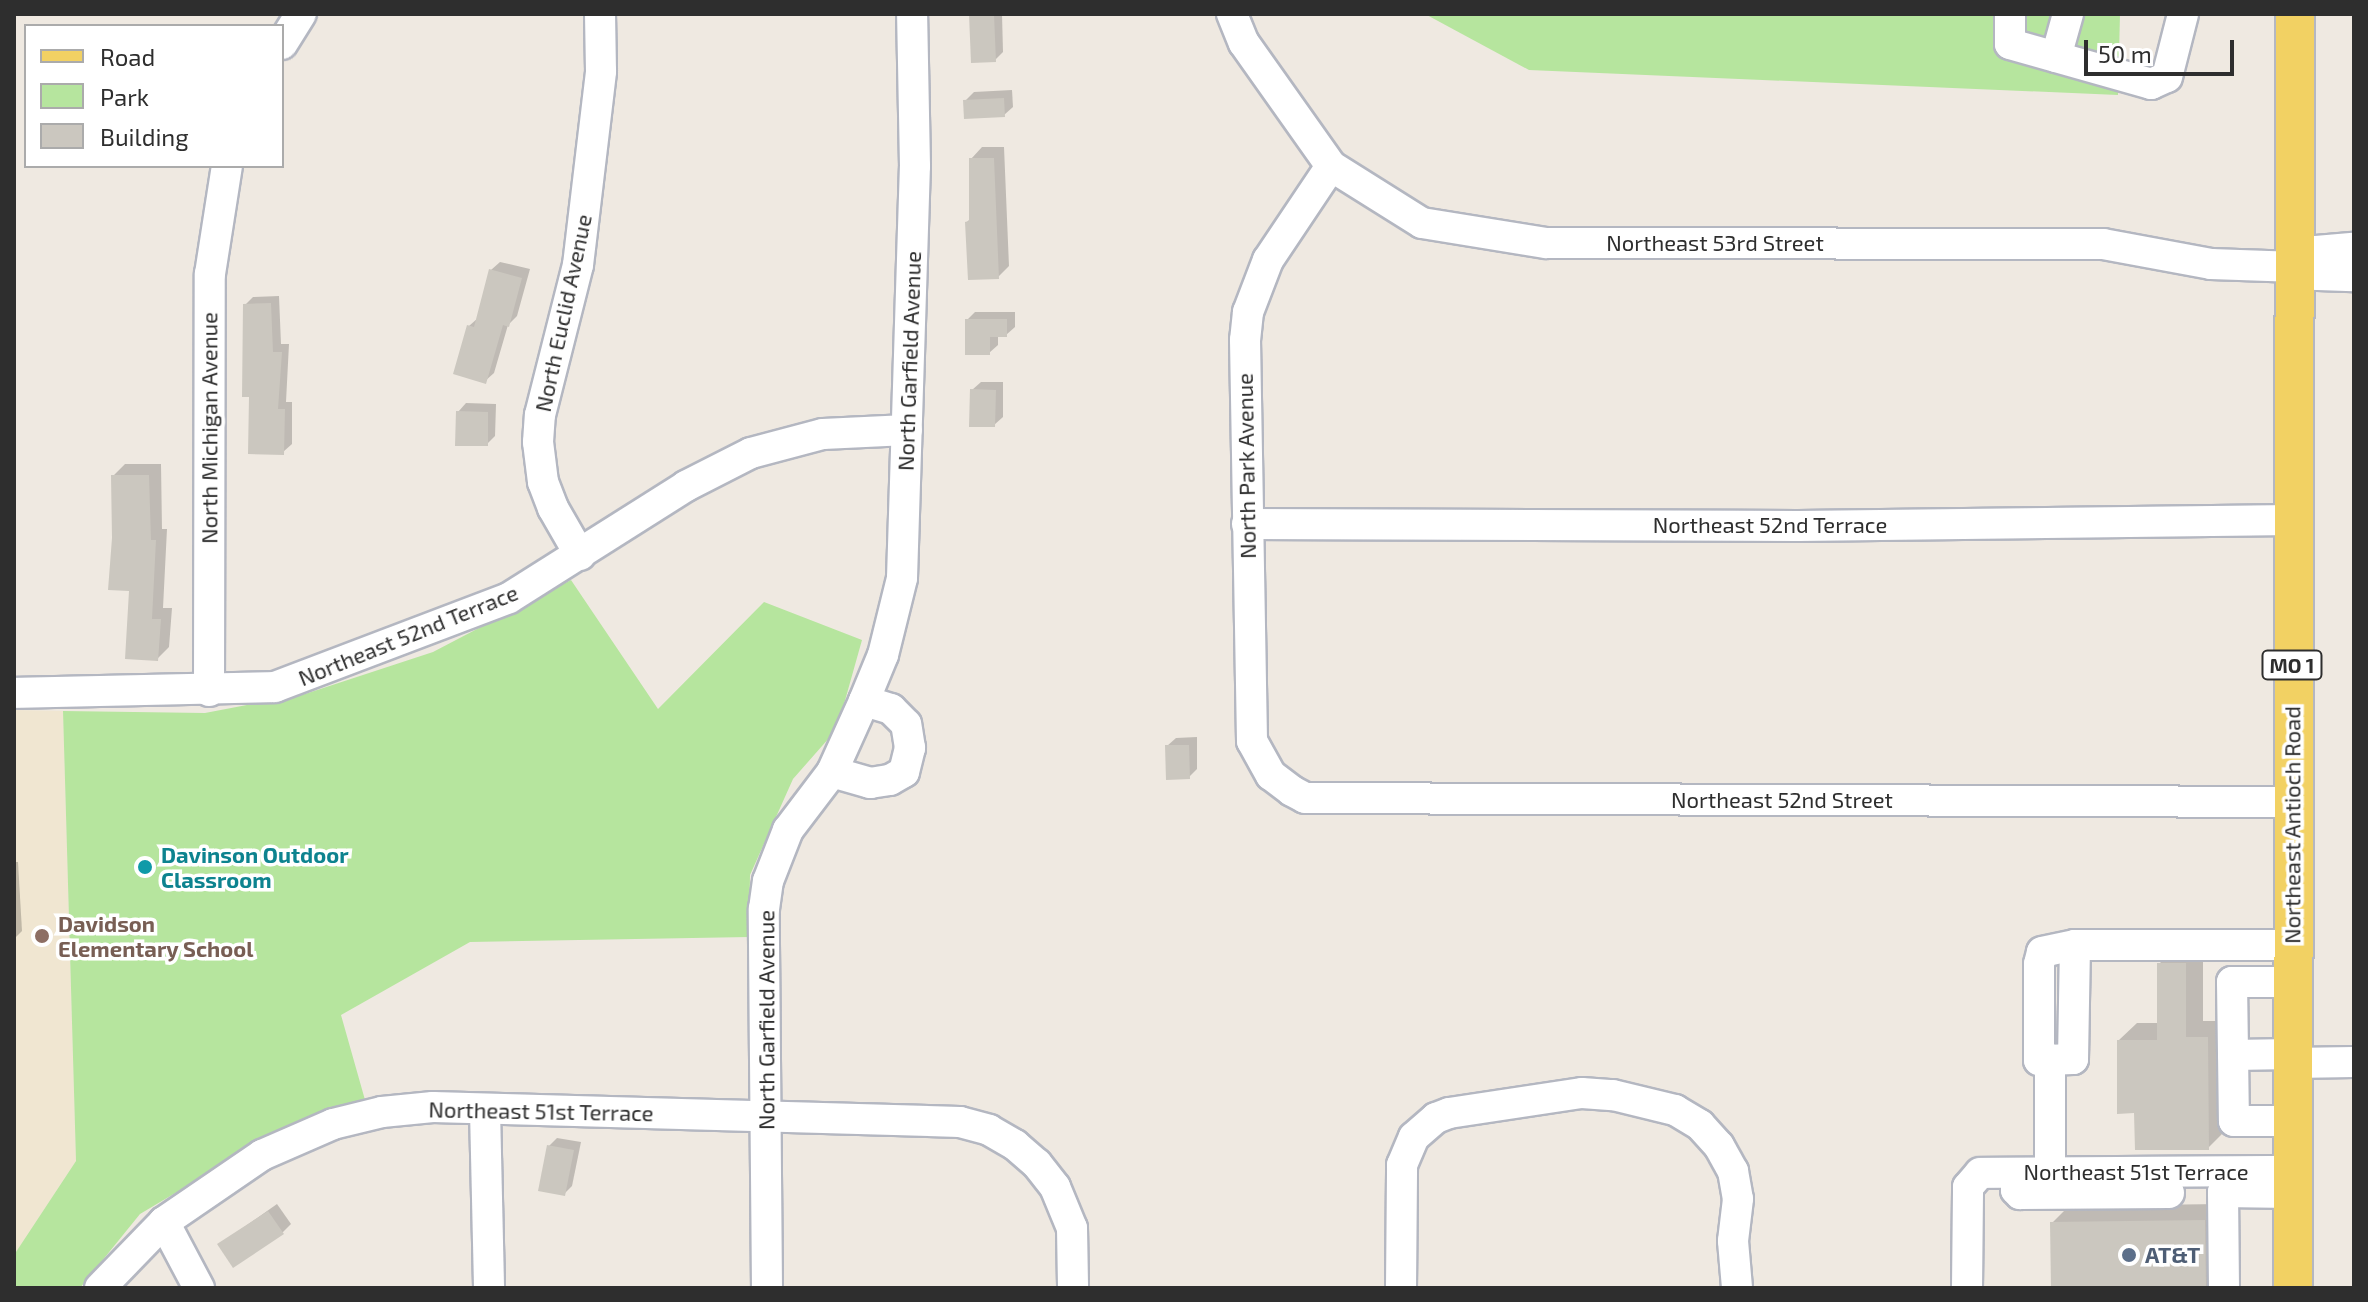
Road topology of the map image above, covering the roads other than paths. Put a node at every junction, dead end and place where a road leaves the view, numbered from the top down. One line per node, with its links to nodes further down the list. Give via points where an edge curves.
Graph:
1 (301, 14): 9 (street)
2 (600, 14): 19 (street, North Euclid Avenue, via 601,71 580,251 538,442 543,482)
3 (912, 14): 16 (street, North Garfield Avenue, via 915,166)
4 (1232, 14): 11 (street, Northeast 53rd Street, via 1244,43)
5 (2010, 14): 10 (street, via 2010,44)
6 (2068, 14): 10 (street)
7 (2183, 14): 10 (street, via 2167,77 2151,84)
8 (2295, 14): 14 (main road, MO 1)
9 (284, 41)
10 (2056, 57)
11 (1331, 166): 14 (street, Northeast 53rd Street, via 1422,223 1546,243 2103,244 2211,264); 18 (street, North Park Avenue, via 1268,260 1248,312)
12 (227, 168): 20 (street, North Michigan Avenue, via 210,274)
13 (2354, 248): 14 (street, Northeast 53rd Street, via 2316,251)
14 (2297, 267): 15 (street, Northeast 53rd Street, via 2318,275); 17 (main road, Northeast Antioch Road / MO 1)
15 (2354, 276)
16 (907, 430): 19 (street, Northeast 52nd Terrace, via 823,434 751,453 686,486); 22 (street, North Garfield Avenue, via 902,578 883,655)
17 (2293, 520): 18 (street, Northeast 52nd Terrace, via 1798,526); 25 (main road, Northeast Antioch Road / MO 1)
18 (1247, 524): 24 (street, North Park Avenue, via 1252,741)
19 (580, 555): 20 (street, Northeast 52nd Terrace, via 509,598 419,635 275,687)
20 (209, 691): 21 (street, Northeast 52nd Terrace)
21 (14, 693)
22 (864, 701): 23 (street, North Garfield Avenue); 23 (street, via 891,709 906,724 910,748 904,772 870,783)
23 (832, 772): 31 (street, North Garfield Avenue, via 788,830 768,881)
24 (1278, 781): 25 (street, Northeast 52nd Street, via 1305,798)
25 (2291, 802): 26 (main road, Northeast Antioch Road / MO 1)
26 (2292, 963): 27 (street, via 2232,982); 28 (main road, Northeast Antioch Road / MO 1); 35 (street, via 2075,945 2040,955 2039,1060 2050,1059)
27 (2233, 1055): 28 (street); 32 (street)
28 (2292, 1058): 29 (street); 33 (main road, Northeast Antioch Road / MO 1)
29 (2354, 1062)
30 (485, 1110): 31 (street, Northeast 51st Terrace); 38 (street, Northeast 51st Terrace, via 433,1107 333,1124 262,1155); 41 (street)
31 (767, 1114): 42 (street, North Garfield Avenue); 43 (street, Northeast 51st Terrace, via 960,1122 989,1130 1030,1157 1055,1187 1072,1228)
32 (2234, 1121): 33 (street); 36 (street)
33 (2292, 1121): 37 (main road, Northeast Antioch Road / MO 1)
34 (2016, 1173): 35 (street, Northeast 51st Terrace); 36 (street, via 2020,1194); 46 (street, Northeast 51st Terrace, via 1980,1173 1968,1187)
35 (2050, 1173): 36 (street, Northeast 51st Terrace)
36 (2229, 1182): 37 (street); 47 (street)
37 (2292, 1182): 48 (main road, Northeast Antioch Road / MO 1)
38 (164, 1222): 39 (street, Northeast 51st Terrace); 40 (street)
39 (100, 1288)
40 (199, 1288)
41 (489, 1288)
42 (767, 1288)
43 (1073, 1288)
44 (1401, 1288): 45 (street, via 1402,1165 1406,1150 1424,1127 1449,1113 1582,1093 1667,1107 1712,1136 1736,1185)
45 (1737, 1288)
46 (1967, 1288)
47 (2224, 1288)
48 (2293, 1288)

